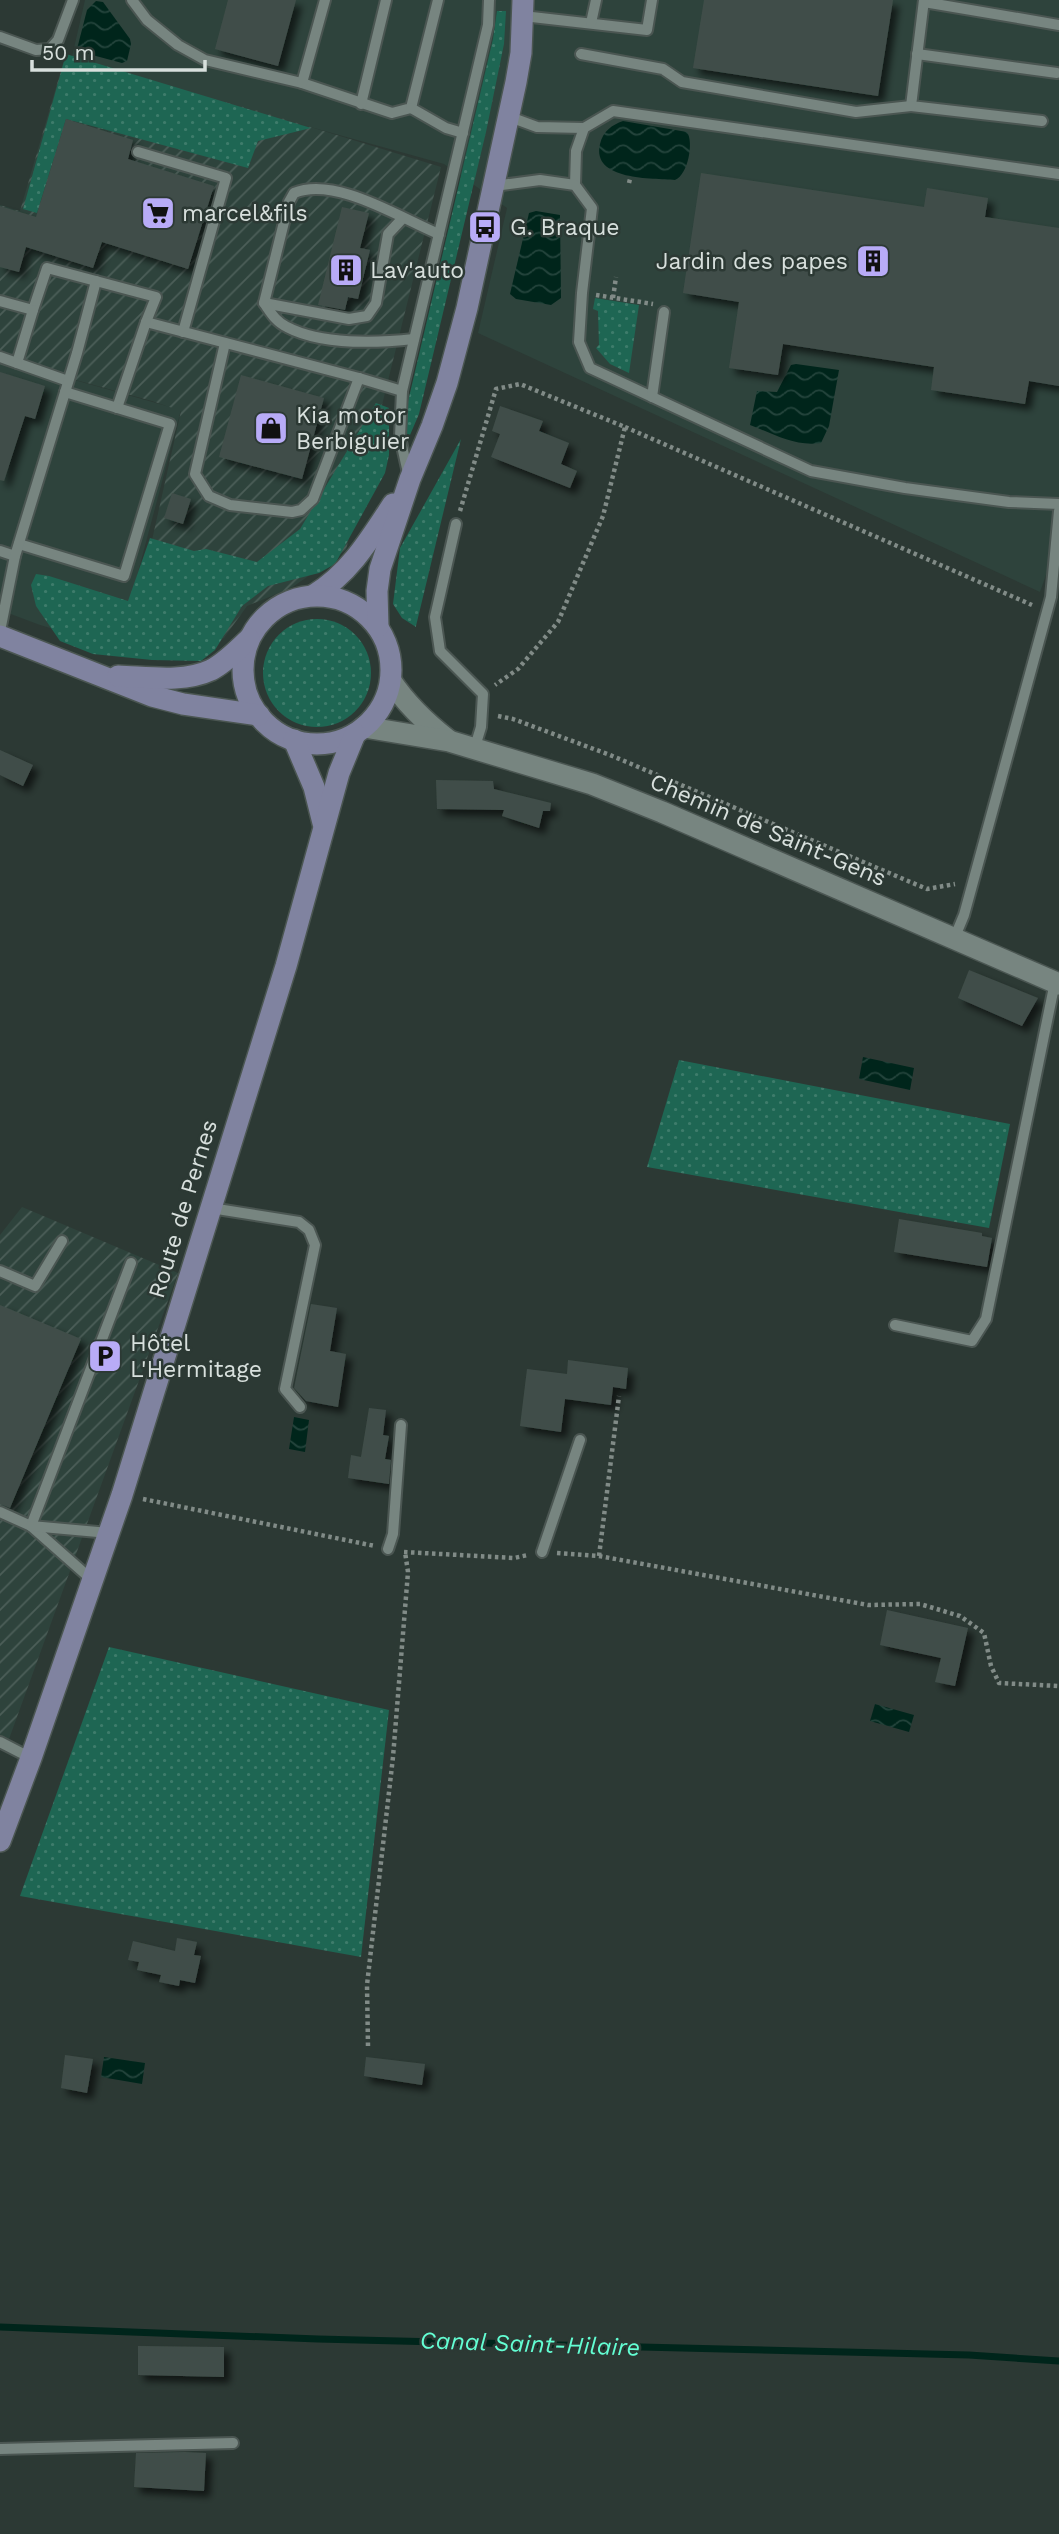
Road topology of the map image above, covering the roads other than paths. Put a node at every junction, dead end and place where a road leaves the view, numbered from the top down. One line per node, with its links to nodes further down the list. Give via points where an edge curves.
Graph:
1 (73, 0): 13 (lane, via 50,49 36,50)
2 (132, 0): 17 (lane, via 147,20 205,60)
3 (325, 0): 17 (lane)
4 (386, 0): 18 (lane)
5 (438, 0): 20 (lane)
6 (489, 0): 24 (lane, via 488,25)
7 (596, 0): 11 (lane)
8 (652, 0): 11 (lane, via 647,30)
9 (924, 1): 12 (lane); 15 (lane)
10 (523, 8): 11 (lane); 21 (main road)
11 (591, 23)
12 (1059, 25)
13 (0, 37)
14 (581, 54): 19 (lane, via 663,69 682,82 856,112)
15 (917, 54): 16 (lane); 19 (lane)
16 (1058, 73)
17 (302, 83): 18 (lane)
18 (361, 104): 20 (lane, via 392,113)
19 (911, 106): 22 (lane)
20 (411, 108): 24 (lane)
21 (510, 117): 23 (lane, via 537,127); 28 (main road)
22 (1042, 121)
23 (584, 128): 26 (lane, via 613,111); 27 (lane, via 576,151)
24 (463, 133): 30 (lane)
25 (138, 152): 37 (lane, via 226,178)
26 (1059, 174)
27 (575, 185): 28 (lane, via 540,180); 45 (lane, via 592,208 579,342 590,368)
28 (494, 187): 47 (main road, via 447,383)
29 (402, 219): 30 (lane); 33 (lane, via 388,234 376,303 367,316 349,319); 33 (lane, via 383,206 346,194 305,188 294,192)
30 (439, 234): 38 (lane)
31 (96, 281): 34 (lane, via 47,268); 36 (lane, via 156,297); 43 (lane)
32 (0, 300): 34 (lane)
33 (264, 303): 38 (lane, via 288,328 327,339)
34 (33, 310): 41 (lane)
35 (664, 312): 45 (lane)
36 (146, 322): 37 (lane); 46 (lane)
37 (183, 331): 39 (lane)
38 (414, 339): 44 (lane)
39 (225, 343): 42 (lane); 42 (lane, via 195,474 209,496 230,505 292,512 313,499)
40 (0, 357): 41 (lane)
41 (17, 363): 43 (lane)
42 (359, 377): 44 (lane)
43 (66, 386): 46 (lane); 51 (lane)
44 (402, 391): 47 (lane, via 400,437)
45 (652, 397): 48 (lane, via 811,471 1009,502)
46 (117, 408): 51 (lane, via 170,424 124,576)
47 (410, 479): 53 (main road, via 340,578); 54 (main road, via 380,569)
48 (1059, 504)
49 (1059, 511): 65 (lane, via 1051,597)
50 (456, 524): 63 (lane, via 435,617 440,651 483,694)
51 (17, 550): 52 (lane); 55 (lane)
52 (0, 551)
53 (314, 595): 54 (main road, via 343,600); 56 (main road, via 275,608)
54 (379, 627): 58 (main road, via 391,662)
55 (0, 634): 57 (main road)
56 (249, 639): 57 (main road, via 211,670 193,676); 59 (main road, via 243,670 250,702)
57 (106, 676): 59 (main road, via 183,704)
58 (391, 681): 60 (main road, via 382,707); 62 (street, Chemin de Saint-Gens, via 422,720)
59 (259, 715): 61 (main road)
60 (360, 730): 61 (main road, via 325,743); 62 (street, Chemin de Saint-Gens); 64 (main road, Route de Pernes, via 342,765)
61 (294, 740): 64 (main road, Route de Pernes, via 314,787)
62 (449, 741): 63 (street, Chemin de Saint-Gens)
63 (474, 750): 65 (street, Chemin de Saint-Gens, via 592,784)
64 (323, 827): 67 (main road, Route de Pernes, via 286,966)
65 (954, 939): 66 (street, Chemin de Saint-Gens)
66 (1057, 983): 71 (lane, via 986,1319 972,1341)
67 (211, 1208): 72 (lane, via 299,1222 309,1230 315,1245 285,1388); 77 (main road, Route de Pernes)
68 (62, 1241): 70 (lane, via 35,1286)
69 (131, 1263): 76 (lane)
70 (0, 1271)
71 (895, 1325)
72 (300, 1408)
73 (401, 1424): 78 (lane)
74 (580, 1440): 79 (lane)
75 (0, 1512): 76 (lane)
76 (31, 1526): 77 (lane); 80 (lane)
77 (108, 1533): 80 (main road, Route de Pernes)
78 (388, 1549)
79 (542, 1552)
80 (92, 1579): 82 (main road, Route de Pernes)
81 (0, 1742): 82 (lane)
82 (31, 1758): 83 (main road, Route de Pernes)
83 (0, 1841)
84 (233, 2443): 85 (lane)
85 (0, 2449)

